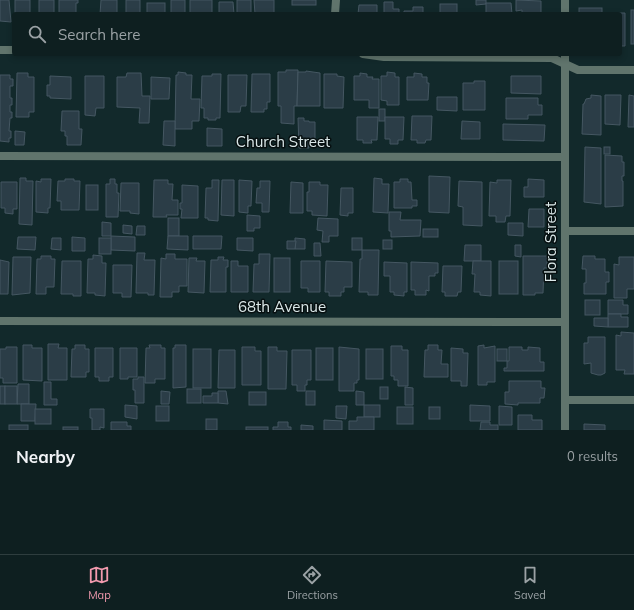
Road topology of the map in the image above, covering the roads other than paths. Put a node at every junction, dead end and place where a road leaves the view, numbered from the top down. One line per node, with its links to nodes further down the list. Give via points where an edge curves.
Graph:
1 (336, 0): 3 (street)
2 (565, 0): 4 (street)
3 (335, 12)
4 (565, 12)
5 (0, 50): 6 (street)
6 (12, 50)
7 (377, 56): 9 (street, via 552,58)
8 (565, 56): 9 (street, Flora Street)
9 (565, 64): 10 (street, via 578,70); 12 (street, Flora Street)
10 (634, 70)
11 (0, 156): 12 (street, Church Street)
12 (565, 157): 13 (street, Flora Street)
13 (565, 231): 14 (street); 16 (street, Flora Street)
14 (634, 231)
15 (0, 321): 16 (street, 68th Avenue)
16 (565, 322): 17 (street, Flora Street)
17 (565, 400): 18 (street); 19 (street, Flora Street)
18 (634, 400)
19 (565, 430)

